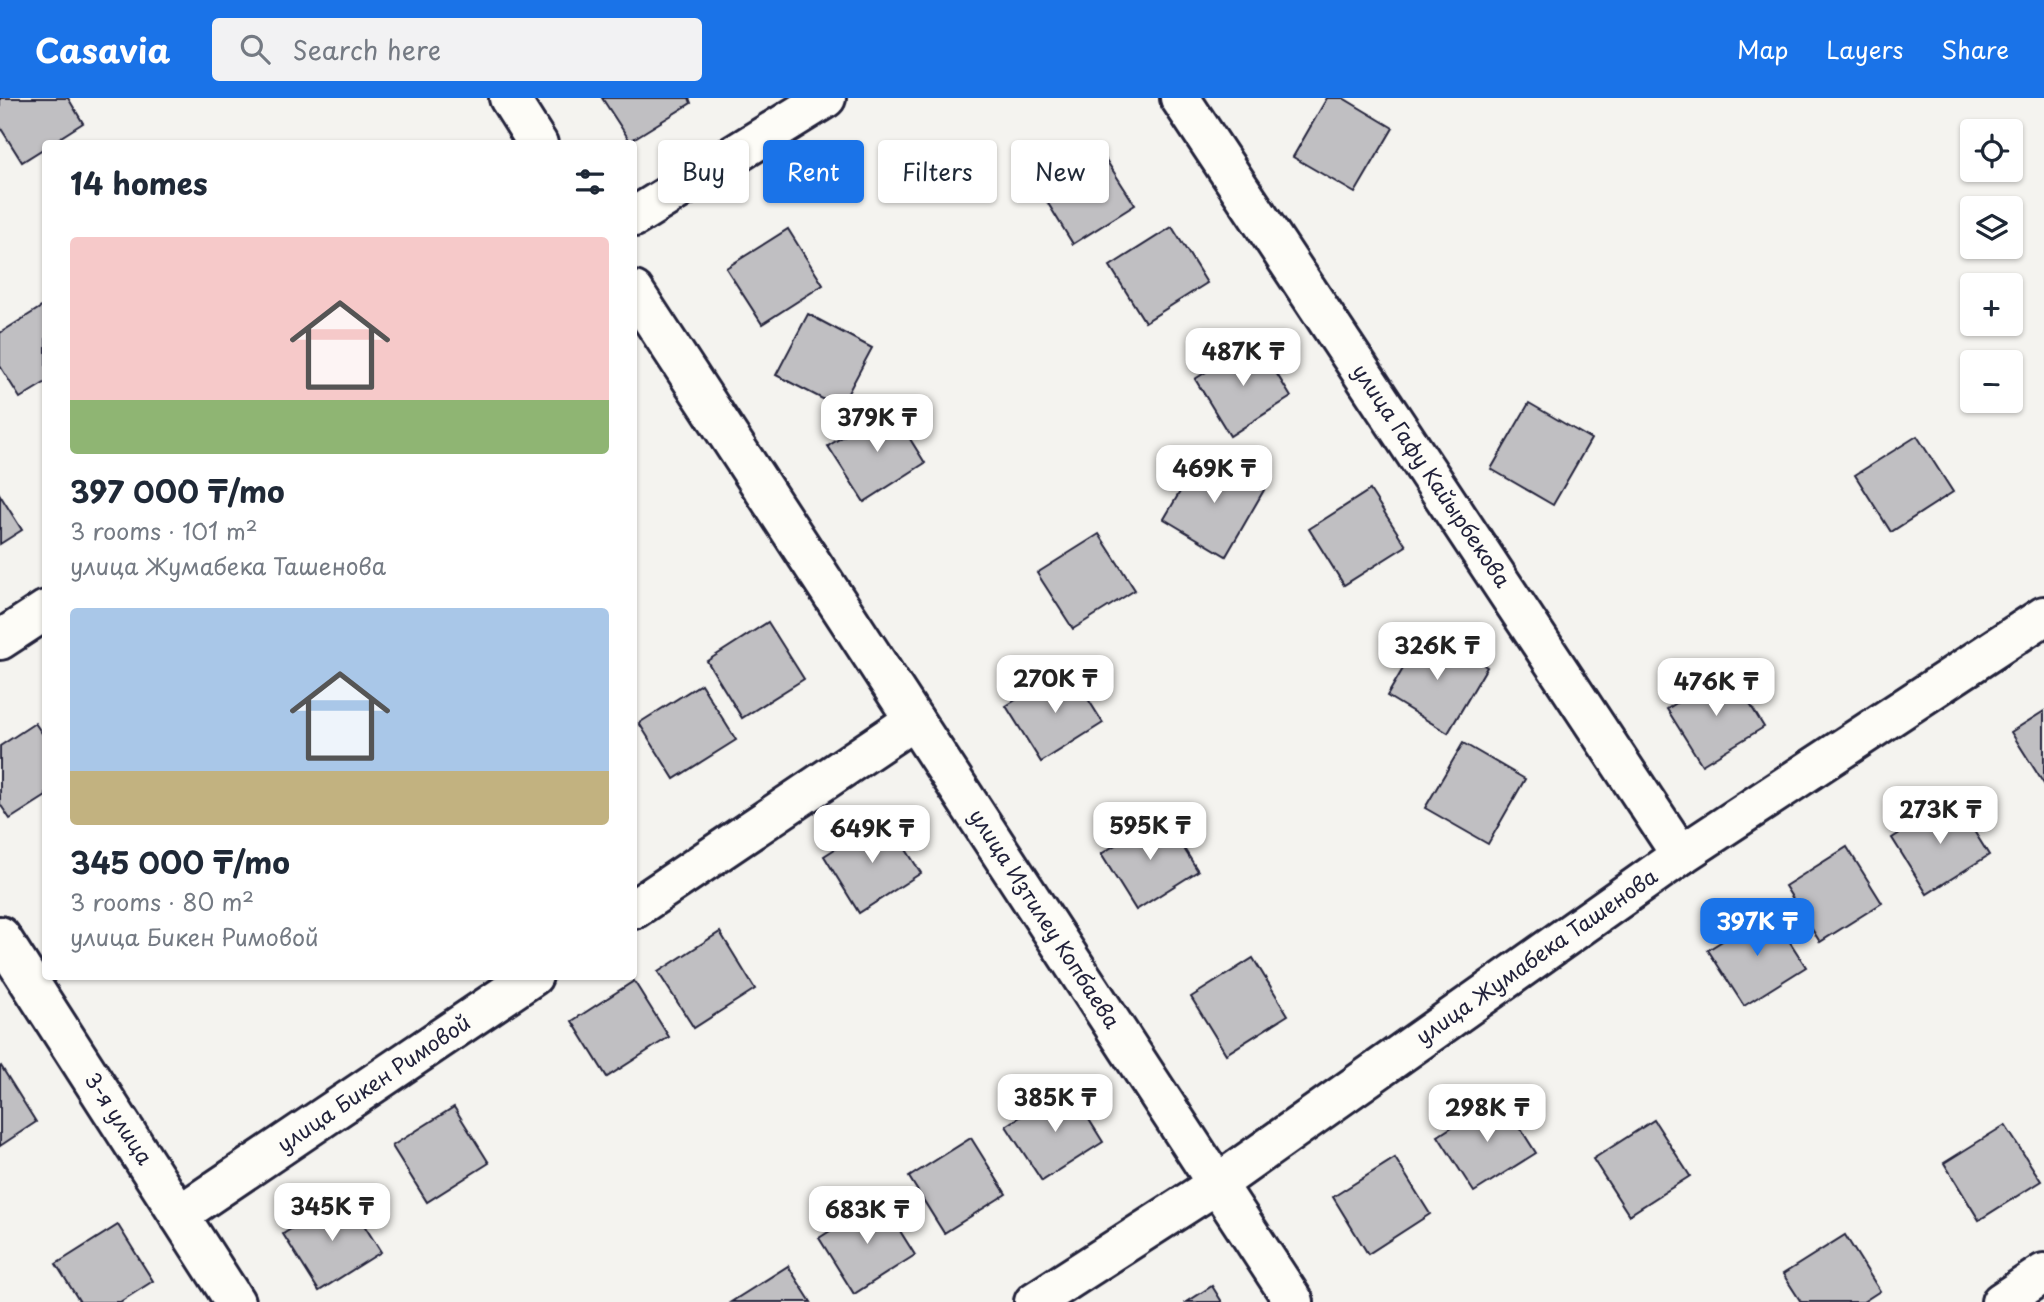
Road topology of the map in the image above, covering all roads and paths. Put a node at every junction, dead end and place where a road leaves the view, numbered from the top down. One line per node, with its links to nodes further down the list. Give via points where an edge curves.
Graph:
1 (509, 98): 4 (street)
2 (825, 98): 5 (street)
3 (1180, 98): 11 (street, улица Гафу Кайырбекова)
4 (535, 140)
5 (637, 215)
6 (637, 296): 10 (street, улица Изтилеу Копбаева)
7 (42, 613): 9 (street)
8 (2044, 616): 11 (street, улица Жумабека Ташенова)
9 (0, 640)
10 (914, 720): 12 (street); 15 (street, улица Изтилеу Копбаева)
11 (1681, 855): 15 (street, улица Жумабека Ташенова)
12 (637, 907)
13 (0, 936): 16 (street, 3-я улица)
14 (527, 980): 16 (street, улица Бикен Римовой)
15 (1217, 1184): 19 (street, улица Жумабека Ташенова); 20 (street, улица Изтилеу Копбаева)
16 (179, 1215): 18 (street, 3-я улица)
17 (2044, 1273): 21 (street)
18 (235, 1302)
19 (1034, 1302)
20 (1293, 1302)
21 (2001, 1302)

